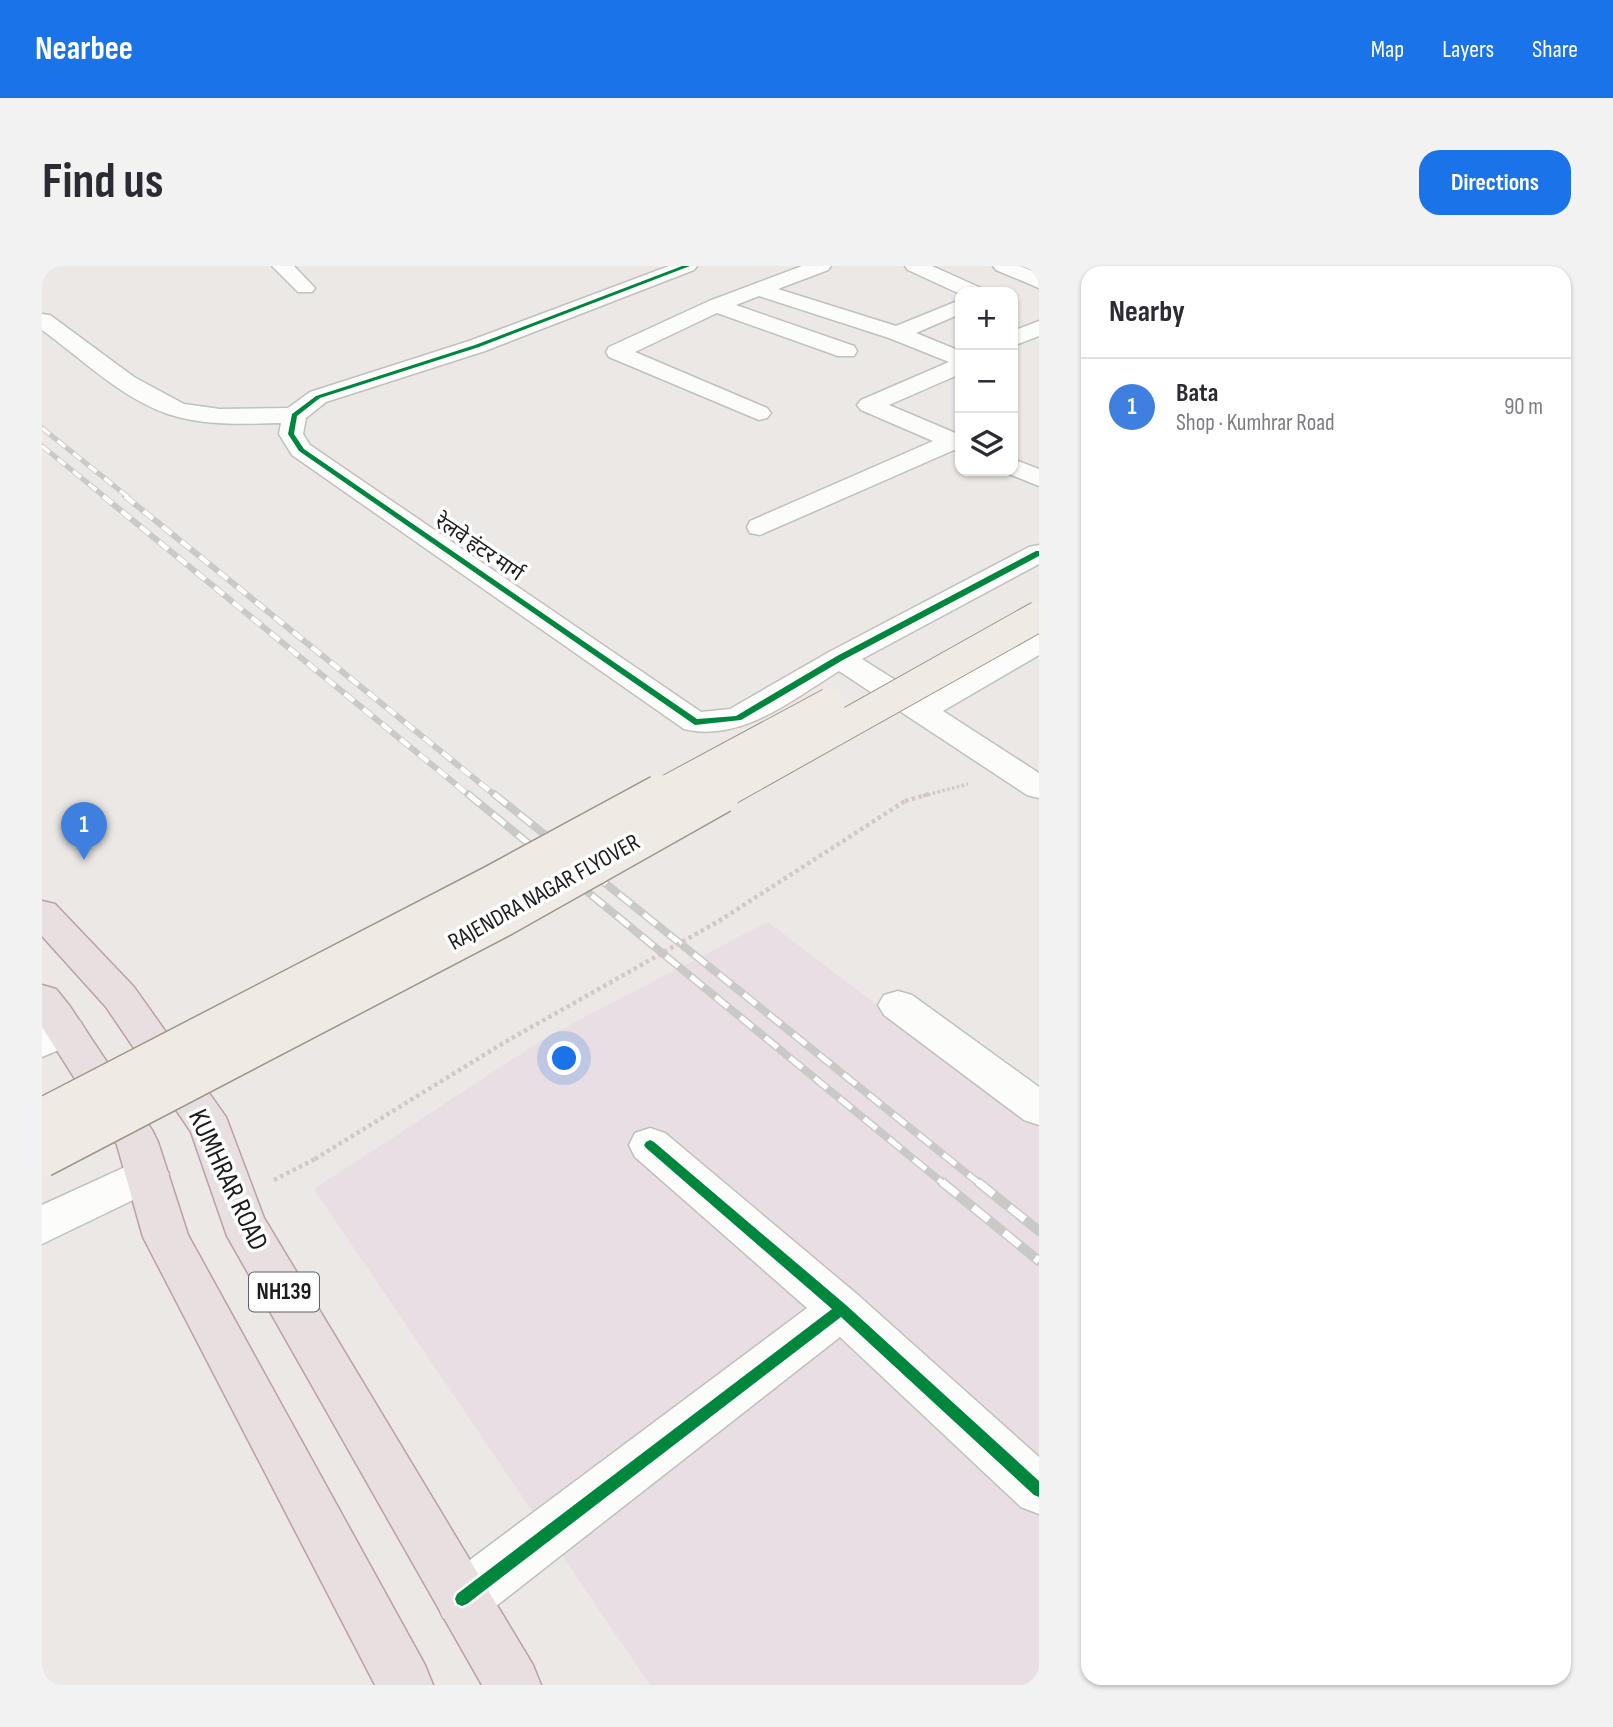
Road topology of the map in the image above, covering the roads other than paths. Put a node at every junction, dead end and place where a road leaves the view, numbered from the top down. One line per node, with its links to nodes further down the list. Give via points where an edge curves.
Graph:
1 (282, 266): 8 (street)
2 (687, 266): 22 (street, via 477,346 318,397)
3 (821, 266): 9 (street)
4 (915, 266): 7 (street)
5 (1003, 266): 6 (street)
6 (1039, 282)
7 (963, 287)
8 (305, 288)
9 (757, 289): 10 (street); 14 (street)
10 (716, 305): 18 (street); 21 (street, via 617,352)
11 (955, 308): 14 (street)
12 (42, 320): 22 (street, via 144,393 175,409 207,416)
13 (1039, 328): 15 (street)
14 (897, 333): 19 (street)
15 (1018, 337)
16 (1039, 341): 17 (street)
17 (1018, 347)
18 (846, 352)
19 (955, 357)
20 (955, 368): 23 (street, via 869,405)
21 (759, 413)
22 (294, 415): 32 (street, रेलवे हंटर मार्ग, via 291,434 301,450 695,722 738,718)
23 (955, 442)
24 (955, 444): 27 (street)
25 (1018, 469): 26 (street)
26 (1039, 478)
27 (760, 527)
28 (1039, 553): 32 (street, रेलवे हंटर मार्ग)
29 (1039, 590): 39 (main road, RAJENDRA NAGAR FLYOVER, bridge, via 494,884)
30 (1039, 616): 41 (main road, RAJENDRA NAGAR FLYOVER, bridge, via 503,916)
31 (1039, 643): 33 (street)
32 (840, 658): 33 (street)
33 (919, 712): 34 (street)
34 (1026, 780)
35 (42, 913): 46 (highway, KUMHRAR ROAD / NH139, via 120,997 211,1128 243,1223)
36 (898, 1005): 38 (street)
37 (50, 1024): 42 (highway, via 136,1142)
38 (1039, 1109)
39 (42, 1118)
40 (650, 1145): 44 (street)
41 (42, 1158)
42 (146, 1174): 43 (street); 47 (highway, via 166,1237)
43 (42, 1226)
44 (841, 1310): 45 (street); 46 (street)
45 (1039, 1490)
46 (463, 1599): 48 (highway, KUMHRAR ROAD / NH139)
47 (405, 1685)
48 (513, 1685)

